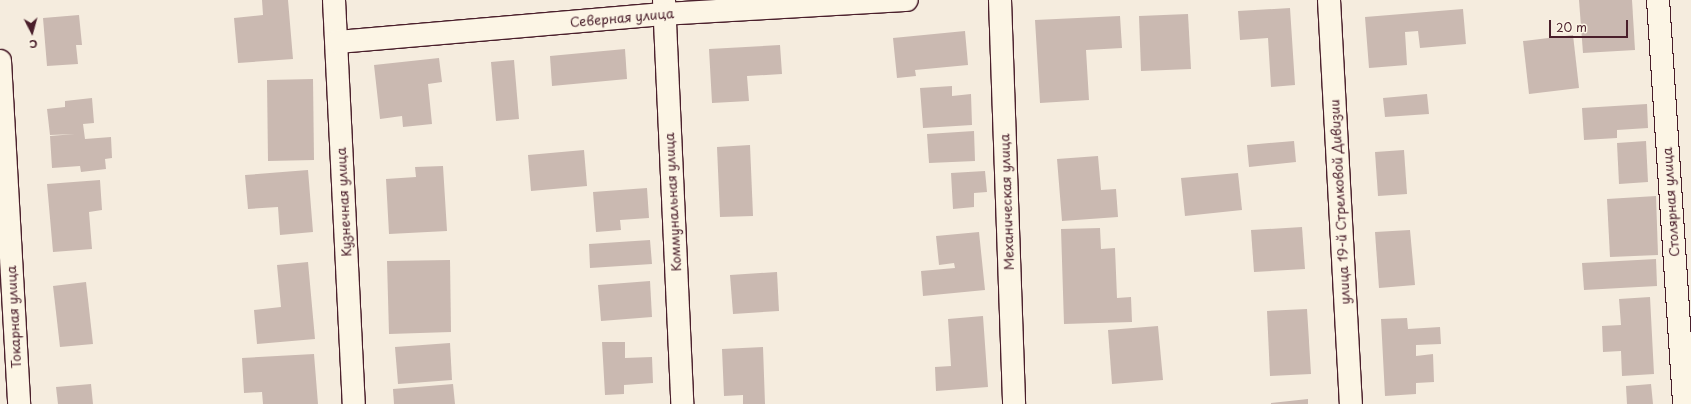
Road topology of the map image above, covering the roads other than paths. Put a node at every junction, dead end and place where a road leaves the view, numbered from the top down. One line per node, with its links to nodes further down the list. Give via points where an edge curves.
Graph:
1 (334, 0): 7 (street, Кузнечная улица)
2 (907, 0): 6 (street, Северная улица)
3 (1000, 0): 12 (street, Механическая улица)
4 (1329, 0): 13 (street, улица 19-й Стрелковой Дивизии)
5 (1658, 0): 14 (street, Столярная улица)
6 (664, 7): 7 (street, Северная улица); 11 (street, Коммунальная улица)
7 (337, 42): 10 (street, Кузнечная улица)
8 (0, 61): 9 (street, Токарная улица)
9 (19, 404)
10 (354, 404)
11 (682, 404)
12 (1014, 404)
13 (1352, 404)
14 (1684, 404)

